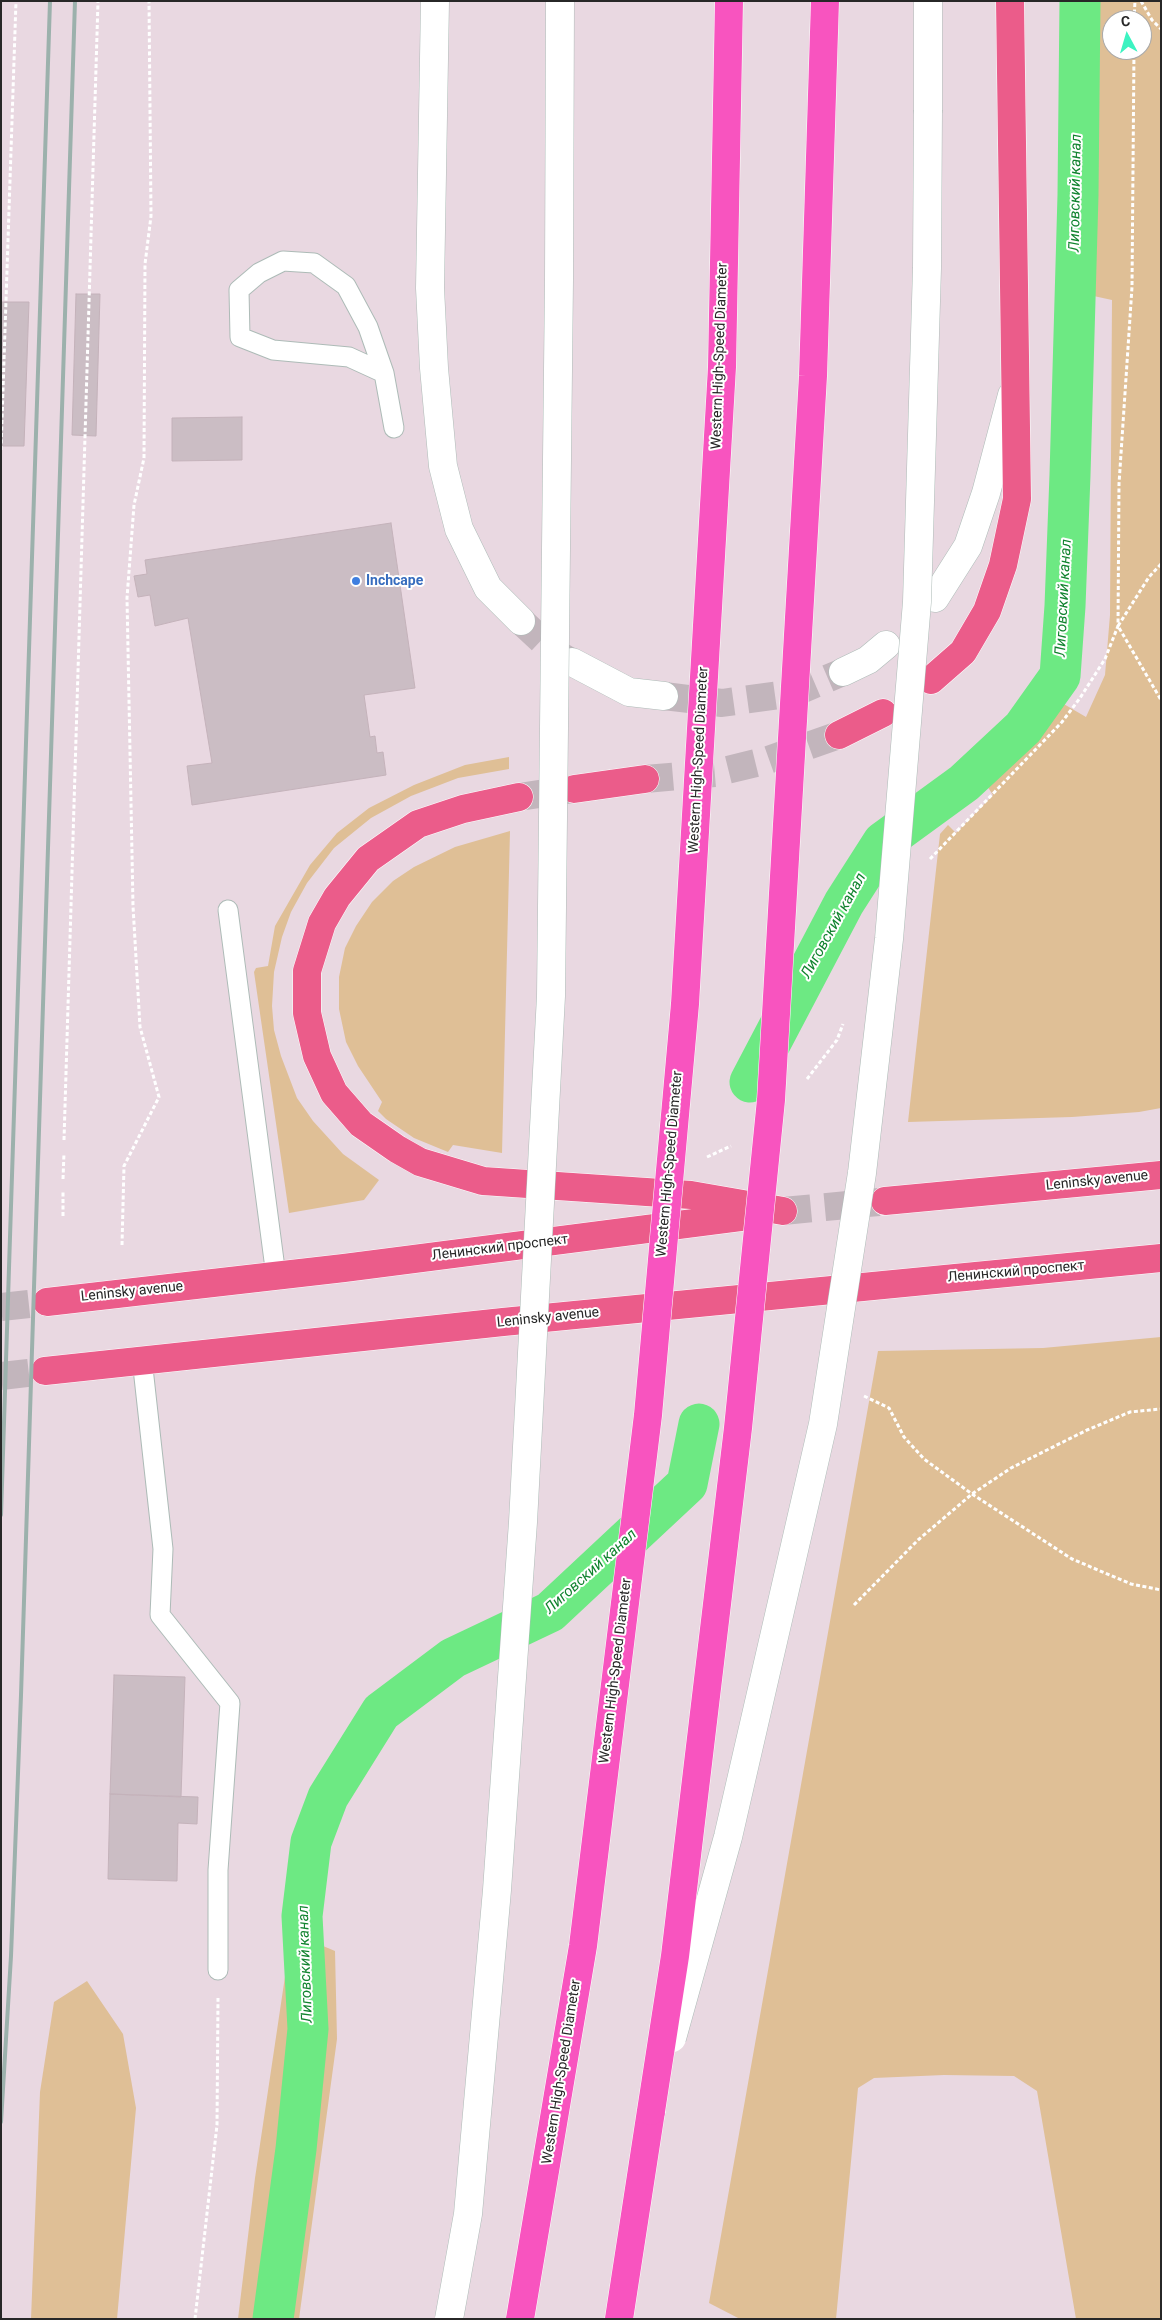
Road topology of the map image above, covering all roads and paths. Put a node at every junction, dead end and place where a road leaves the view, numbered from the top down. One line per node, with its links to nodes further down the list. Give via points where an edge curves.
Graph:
1 (16, 1): 16 (path)
2 (98, 1): 36 (path)
3 (149, 1): 45 (path, via 151,216 145,264 144,458 134,505 127,598 133,906 140,1027 159,1097 124,1166)
4 (435, 1): 19 (main road, via 430,288 443,466 460,529 488,588)
5 (560, 1): 59 (main road, bridge, via 551,996 523,1522 497,1890 468,2214)
6 (729, 1): 60 (highway, Western High-Speed Diameter, bridge, via 722,367 685,1004 647,1424 583,1946)
7 (825, 1): 57 (highway, bridge, via 813,376 771,1100 737,1438 675,1956)
8 (928, 1): 57 (main road, bridge, via 927,268 917,602 889,939 862,1174 824,1424 728,1837)
9 (1010, 1): 14 (main road)
10 (1141, 1): 11 (path)
11 (1161, 29)
12 (1134, 60): 20 (path, via 1132,287 1119,484)
13 (384, 373): 13 (lane, via 349,357 272,350 240,338 239,290 259,273 282,261 314,263 346,286 368,327); 15 (lane)
14 (1014, 389): 18 (main road, via 968,546); 24 (main road, via 1017,499 1003,565 986,611 963,652)
15 (394, 428)
16 (1, 450)
17 (1161, 564): 20 (path)
18 (935, 598)
19 (521, 621)
20 (1118, 626): 26 (path); 32 (path, via 1105,659 1062,722)
21 (886, 646): 23 (main road, via 868,660)
22 (572, 662): 25 (main road, via 629,692)
23 (842, 672)
24 (931, 680)
25 (664, 696)
26 (1161, 700)
27 (883, 713): 28 (main road)
28 (839, 735)
29 (645, 779): 30 (main road)
30 (574, 789)
31 (519, 797): 47 (main road, Ленинский проспект, via 463,809 418,824 368,859 337,897 322,924 307,971 307,1012 317,1056 334,1093 361,1124 396,1149 420,1162 483,1181 691,1195 783,1211)
32 (927, 863)
33 (228, 910): 47 (lane)
34 (844, 1022): 35 (path, via 837,1040)
35 (801, 1087)
36 (64, 1140)
37 (739, 1142): 39 (path)
38 (64, 1153): 41 (path)
39 (707, 1157)
40 (1161, 1175): 43 (main road, Leninsky avenue)
41 (63, 1179)
42 (63, 1191): 44 (path)
43 (885, 1201)
44 (63, 1216)
45 (122, 1245)
46 (1161, 1258): 49 (main road, Ленинский проспект)
47 (276, 1276): 48 (main road, Ленинский проспект)
48 (47, 1302)
49 (142, 1360): 50 (main road, Ленинский проспект); 56 (lane, via 163,1549 160,1616 230,1703 218,1870)
50 (45, 1371)
51 (865, 1389): 53 (path, via 863,1397 889,1408 904,1437 924,1459)
52 (1161, 1408): 53 (path, via 1130,1412 1087,1430 1011,1468)
53 (972, 1494): 54 (path, via 1072,1559 1130,1584); 55 (path, via 918,1540)
54 (1161, 1590)
55 (854, 1605)
56 (218, 1970): 58 (path, via 217,2125)
57 (651, 2112): 61 (highway)
58 (195, 2319)
59 (449, 2319)
60 (520, 2319)
61 (619, 2319)

